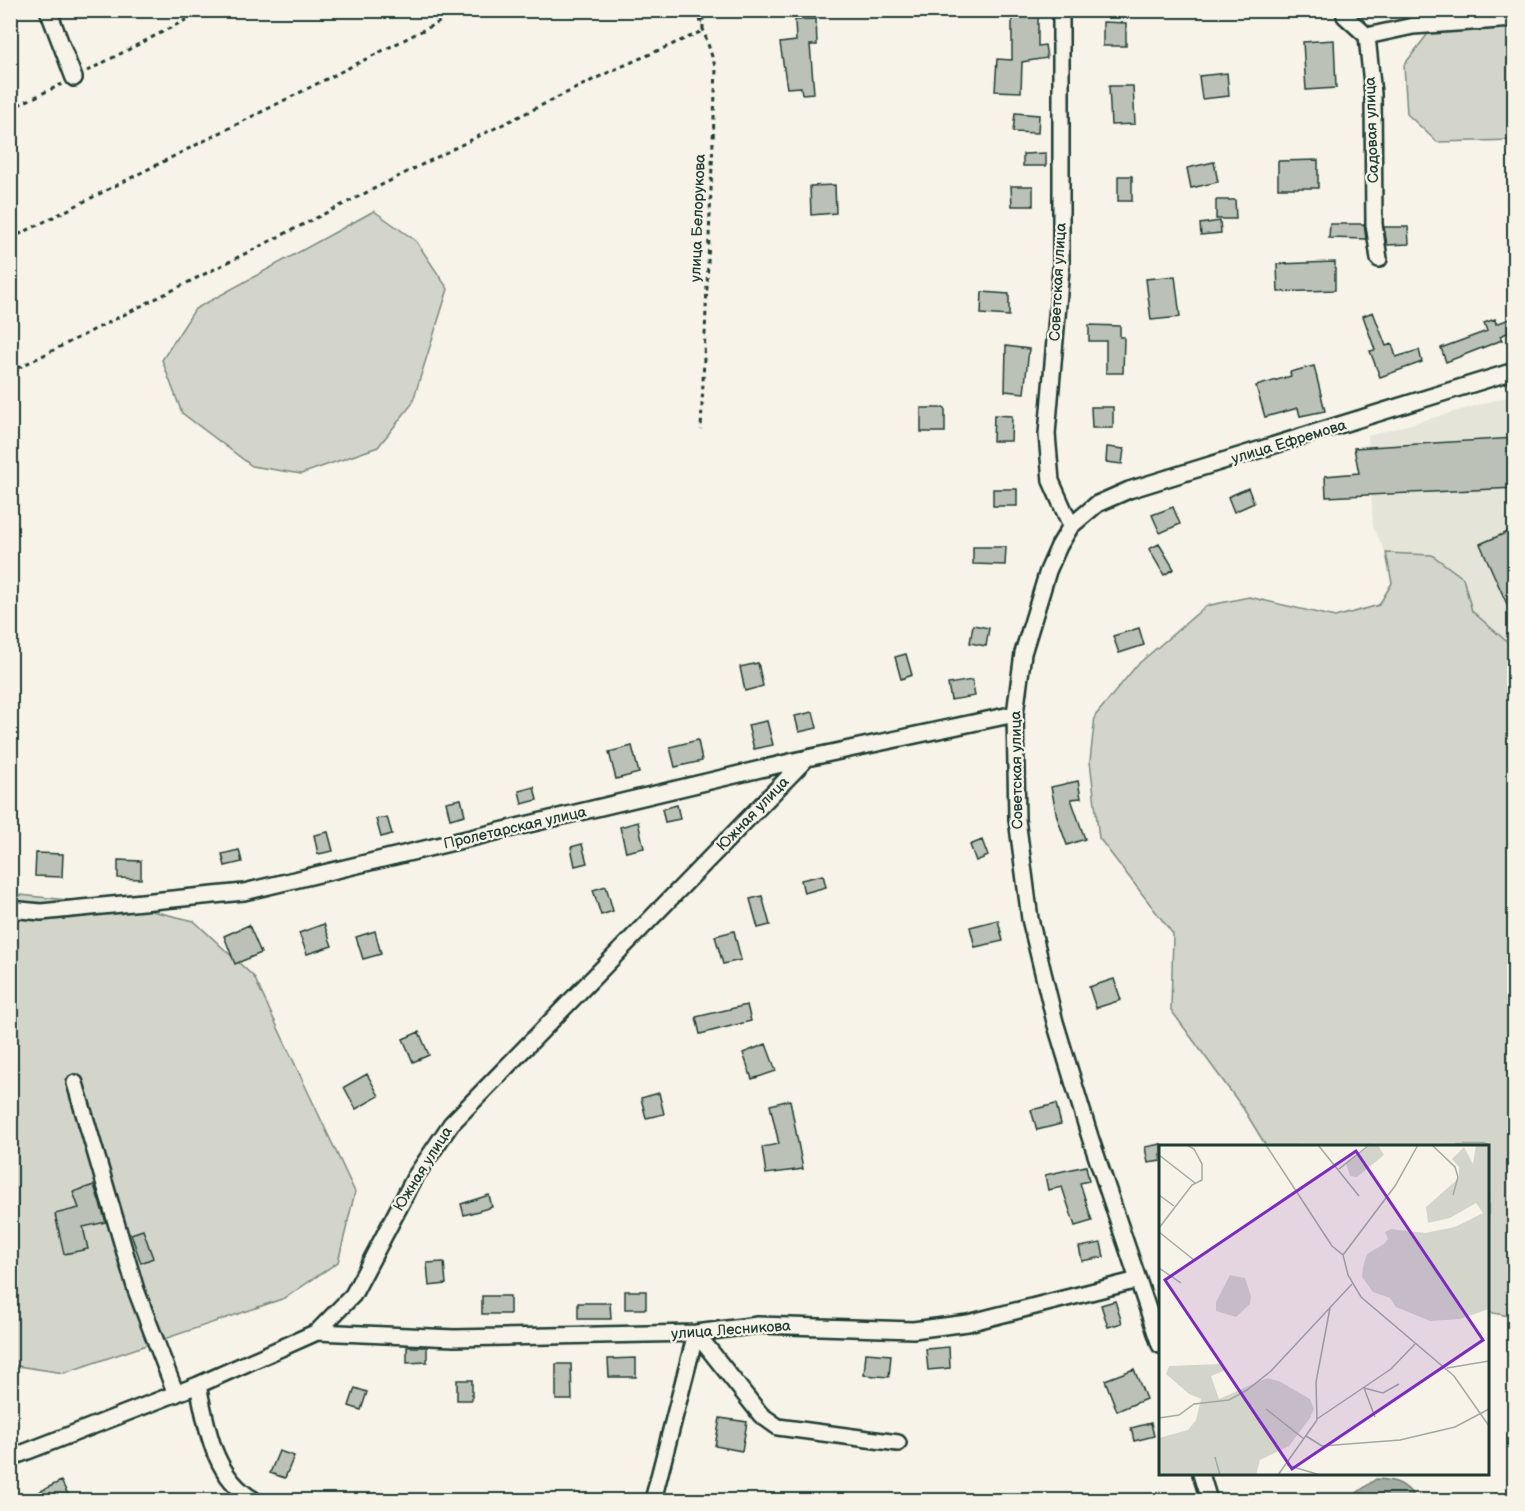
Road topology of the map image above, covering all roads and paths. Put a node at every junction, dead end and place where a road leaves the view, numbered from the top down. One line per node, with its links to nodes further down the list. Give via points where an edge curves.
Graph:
1 (48, 10): 11 (street)
2 (205, 10): 11 (path)
3 (463, 10): 13 (path)
4 (696, 10): 9 (path, улица Белорукова)
5 (703, 10): 9 (path)
6 (1061, 10): 18 (street, Советская улица, via 1061,269 1047,434 1051,481)
7 (1344, 10): 10 (street)
8 (1515, 19): 10 (street, via 1413,26)
9 (703, 31): 16 (path, via 545,104); 17 (path, улица Белорукова, via 716,69)
10 (1367, 36): 14 (street, Садовая улица, via 1374,224)
11 (74, 78): 12 (path)
12 (10, 109)
13 (10, 239)
14 (1379, 259)
15 (1515, 371): 18 (street, улица Ефремова, via 1129,490 1097,504)
16 (10, 372)
17 (701, 430)
18 (1071, 526): 19 (street, Советская улица, via 1048,571 1023,653)
19 (1015, 714): 20 (street, Пролетарская улица); 23 (street, Советская улица, via 1017,819 1030,919 1054,1022)
20 (807, 758): 21 (street, Пролетарская улица, via 244,892 41,912); 24 (street, Южная улица, via 451,1124 415,1177 353,1295)
21 (10, 909)
22 (75, 1083): 28 (street, via 136,1290)
23 (1138, 1280): 25 (street, улица Лесникова, via 968,1323 913,1330 759,1325); 26 (street, Советская улица)
24 (317, 1332): 25 (street, улица Лесникова, via 454,1338); 27 (street, Южная улица)
25 (696, 1333): 29 (street, via 761,1415 778,1427); 33 (street)
26 (1159, 1339)
27 (198, 1385): 28 (street, Южная улица); 32 (street, via 208,1435 220,1468)
28 (176, 1394): 30 (street, Южная улица)
29 (898, 1443)
30 (10, 1458)
31 (1201, 1475): 34 (street)
32 (254, 1500)
33 (653, 1500)
34 (1209, 1500)

